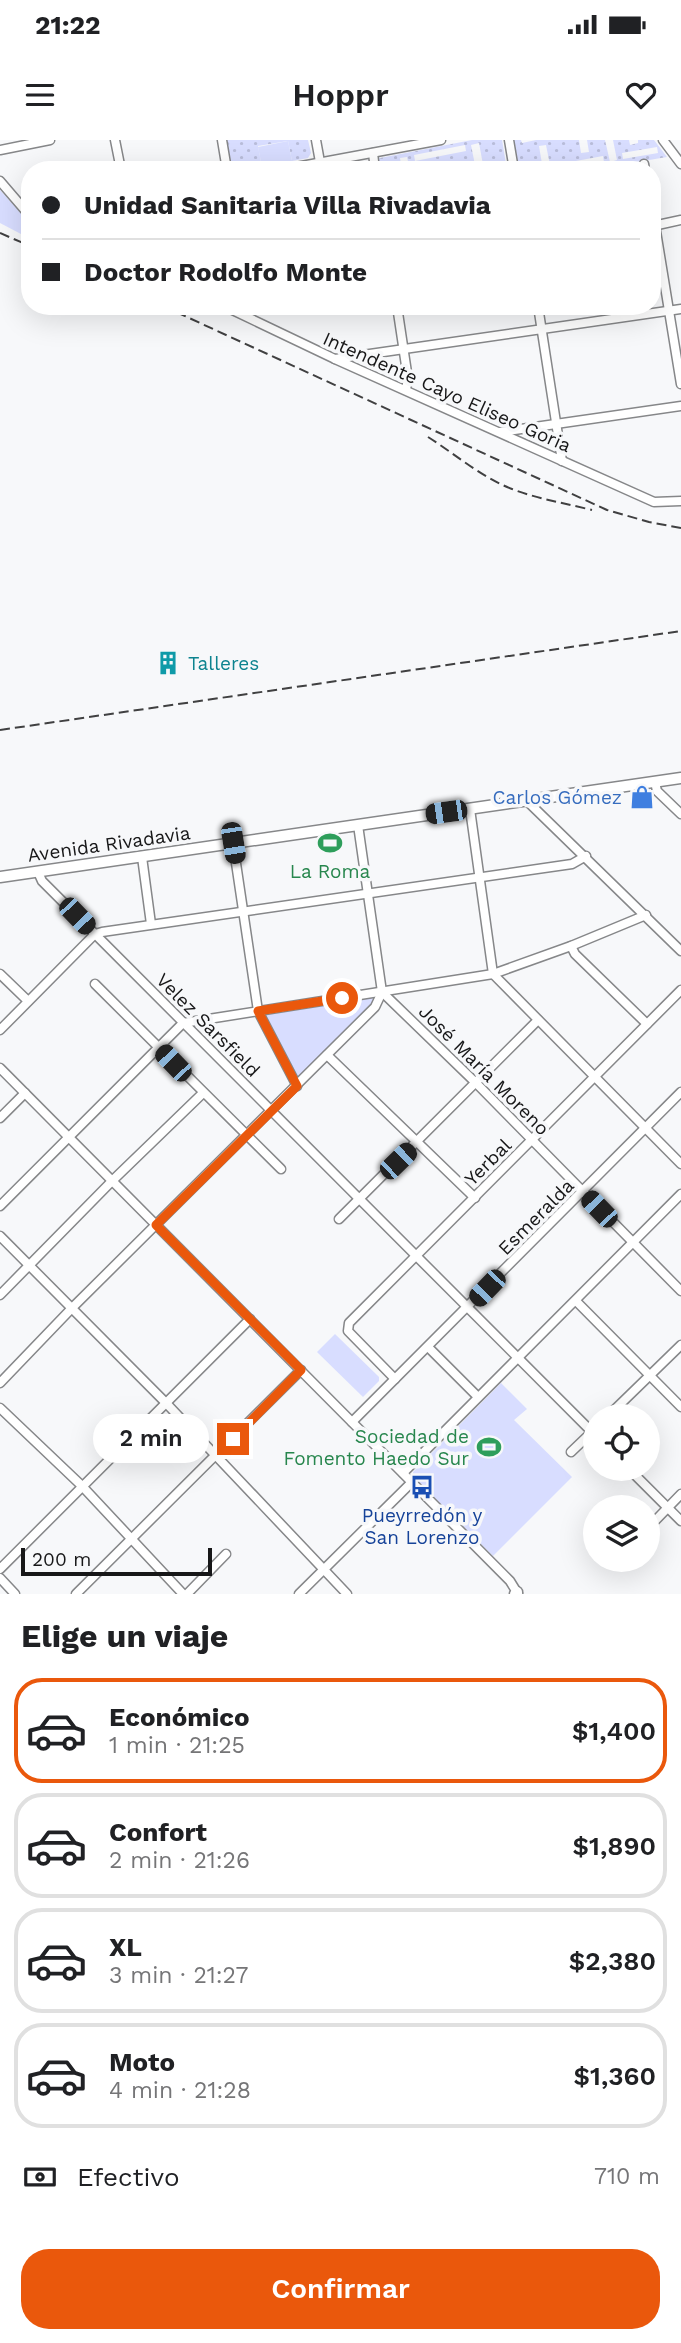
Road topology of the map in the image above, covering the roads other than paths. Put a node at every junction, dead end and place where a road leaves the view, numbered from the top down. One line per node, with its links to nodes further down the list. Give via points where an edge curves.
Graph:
1 (50, 140): 8 (street)
2 (115, 140): 12 (street)
3 (222, 140): 13 (street)
4 (316, 140): 14 (street)
5 (441, 140): 9 (street)
6 (509, 140): 17 (street)
7 (663, 140): 18 (street)
8 (15, 143): 10 (street)
9 (405, 143): 11 (street)
10 (0, 150)
11 (373, 153): 15 (street); 16 (street)
12 (119, 161)
13 (226, 161)
14 (320, 161)
15 (326, 161)
16 (374, 161)
17 (512, 161)
18 (681, 164)
19 (0, 181): 20 (street)
20 (21, 206)
21 (681, 220): 22 (street)
22 (661, 224)
23 (661, 268): 25 (street)
24 (681, 309): 25 (street)
25 (668, 310): 26 (street); 34 (street)
26 (661, 311)
27 (242, 315): 33 (street, Intendente Cayo Eliseo Goria)
28 (398, 315): 32 (street)
29 (540, 315): 31 (street)
30 (635, 315): 31 (street)
31 (542, 329): 32 (street); 37 (street)
32 (403, 348): 33 (street); 35 (street)
33 (335, 359): 35 (street, Intendente Cayo Eliseo Goria)
34 (681, 384)
35 (406, 389): 38 (street, Intendente Cayo Eliseo Goria)
36 (681, 406): 37 (street)
37 (556, 424): 38 (street); 39 (street)
38 (499, 432): 39 (street, Intendente Cayo Eliseo Goria)
39 (562, 461): 40 (street, Intendente Cayo Eliseo Goria, via 659,504)
40 (681, 501)
41 (681, 778): 42 (main road, Avenida Rivadavia)
42 (655, 782): 43 (main road, Avenida Rivadavia); 45 (street, via 657,791)
43 (527, 801): 44 (main road, Avenida Rivadavia); 48 (street)
44 (470, 809): 46 (main road, Avenida Rivadavia); 52 (street)
45 (681, 814)
46 (358, 825): 47 (main road, Avenida Rivadavia); 53 (street)
47 (233, 843): 49 (main road, Avenida Rivadavia); 54 (street)
48 (586, 856): 52 (street, via 572,864); 55 (street)
49 (142, 857): 50 (main road, Avenida Rivadavia); 56 (street)
50 (38, 872): 51 (main road, Avenida Rivadavia); 57 (street, Velez Sarsfield)
51 (0, 877)
52 (479, 877): 53 (street); 61 (street)
53 (368, 893): 54 (street); 64 (street)
54 (243, 911): 56 (street); 66 (street)
55 (646, 915): 58 (street); 59 (street)
56 (151, 924): 57 (street)
57 (95, 934): 65 (street); 68 (street, Velez Sarsfield)
58 (570, 946): 61 (street); 69 (street)
59 (681, 951)
60 (0, 974): 65 (street)
61 (493, 974): 64 (street); 67 (street)
62 (95, 984): 71 (street)
63 (681, 990): 69 (street, Yerbal)
64 (382, 992): 66 (street); 72 (street, via 375,1007); 75 (street, José María Moreno)
65 (28, 1001): 70 (street)
66 (258, 1011): 68 (street); 76 (street)
67 (538, 1020): 74 (street); 75 (street)
68 (183, 1023): 71 (street); 80 (street, Velez Sarsfield)
69 (647, 1024): 74 (street, Yerbal)
70 (0, 1030)
71 (159, 1048): 79 (street); 84 (street)
72 (327, 1055): 76 (street); 86 (street)
73 (0, 1068): 78 (street)
74 (595, 1076): 82 (street); 85 (street, Yerbal)
75 (476, 1083): 85 (street, José María Moreno); 86 (street)
76 (297, 1086): 80 (street)
77 (681, 1092): 82 (street, Esmeralda)
78 (24, 1093): 81 (street); 84 (street)
79 (203, 1093): 83 (street); 89 (street)
80 (272, 1111): 83 (street); 93 (street, Velez Sarsfield)
81 (0, 1118)
82 (646, 1128): 87 (street); 90 (street, Esmeralda)
83 (246, 1136): 88 (street); 96 (street)
84 (68, 1137): 89 (street); 94 (street)
85 (532, 1141): 90 (street, José María Moreno); 92 (street, Yerbal)
86 (418, 1142): 92 (street); 93 (street)
87 (681, 1164)
88 (281, 1169)
89 (112, 1181): 96 (street); 100 (street)
90 (583, 1191): 98 (street, José María Moreno); 105 (street, Esmeralda)
91 (681, 1194): 98 (street)
92 (475, 1198): 99 (street, Yerbal)
93 (360, 1199): 95 (street); 99 (street, Velez Sarsfield)
94 (0, 1206)
95 (339, 1219)
96 (156, 1225): 104 (street); 106 (street)
97 (0, 1236): 100 (street)
98 (632, 1243): 101 (street, José María Moreno); 103 (street)
99 (416, 1256): 105 (street, Velez Sarsfield); 112 (street, Yerbal, via 348,1327)
100 (29, 1265): 102 (street); 104 (street)
101 (681, 1292)
102 (0, 1295)
103 (576, 1301): 109 (street); 111 (street)
104 (72, 1308): 113 (street); 115 (street)
105 (468, 1308): 108 (street, Esmeralda); 109 (street, Velez Sarsfield)
106 (250, 1318): 110 (street); 115 (street)
107 (681, 1345): 111 (street)
108 (428, 1347): 112 (street, Esmeralda); 114 (street)
109 (518, 1357): 114 (street); 119 (street, Velez Sarsfield)
110 (301, 1370): 120 (street); 123 (street)
111 (650, 1375): 116 (street); 117 (street)
112 (395, 1379): 120 (street, Esmeralda)
113 (0, 1383)
114 (478, 1397): 124 (street)
115 (166, 1403): 123 (street); 127 (street)
116 (620, 1404)
117 (681, 1407)
118 (0, 1408): 127 (street)
119 (583, 1421)
120 (352, 1422): 124 (street)
121 (583, 1442): 122 (street)
122 (571, 1452)
123 (216, 1456): 132 (street); 135 (street)
124 (403, 1473): 126 (street)
125 (641, 1481): 129 (street)
126 (412, 1482): 135 (street); 137 (street, via 510,1581)
127 (82, 1486): 132 (street); 134 (street)
128 (681, 1494): 129 (street)
129 (668, 1508): 130 (street); 131 (street)
130 (660, 1516)
131 (681, 1521)
132 (132, 1538): 139 (street); 140 (street)
133 (226, 1554): 140 (street)
134 (0, 1569)
135 (323, 1569): 141 (street); 142 (street)
136 (0, 1578): 138 (street)
137 (516, 1593)
138 (15, 1594)
139 (76, 1594)
140 (185, 1594)
141 (299, 1594)
142 (347, 1594)

